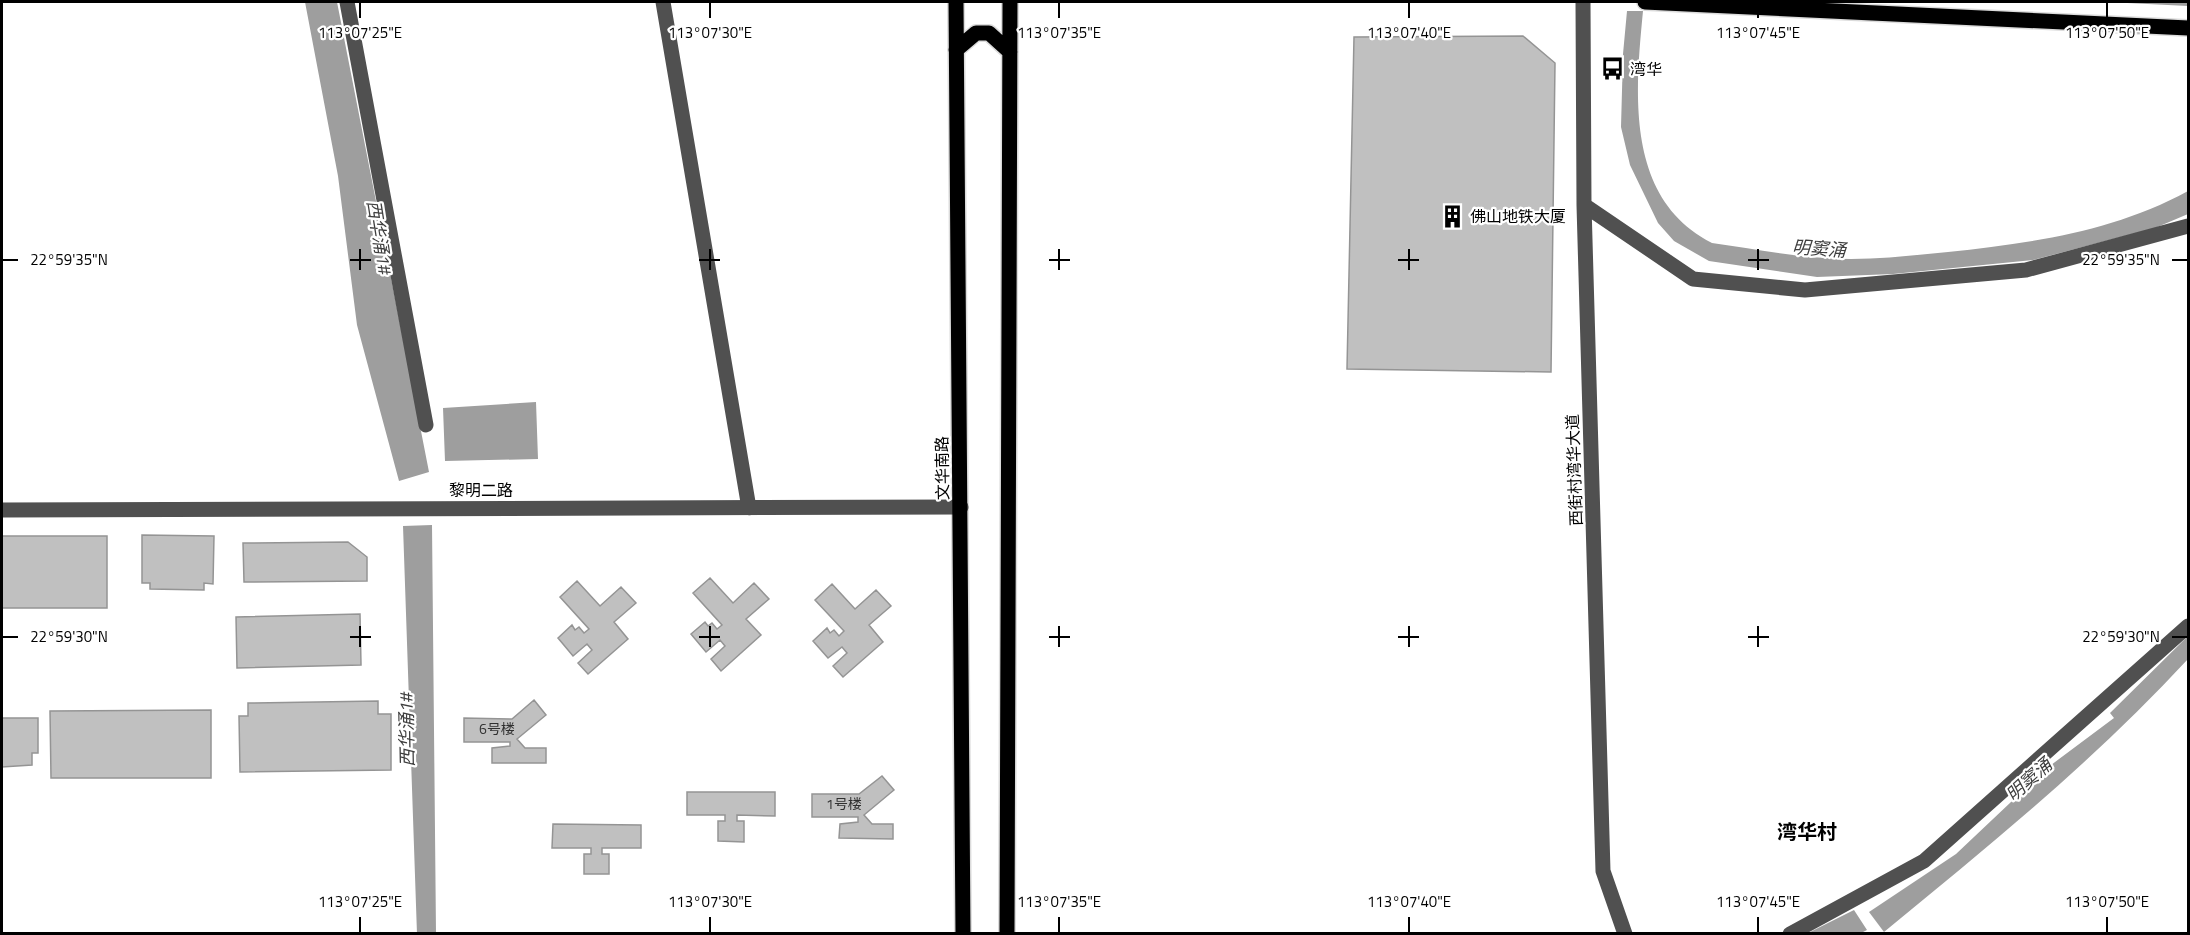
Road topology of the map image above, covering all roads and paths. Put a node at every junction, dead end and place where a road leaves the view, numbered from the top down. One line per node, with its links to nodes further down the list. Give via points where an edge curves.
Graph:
1 (347, 2): 12 (street)
2 (663, 2): 14 (street)
3 (956, 2): 8 (main road, 文华南路)
4 (1010, 2): 9 (main road)
5 (1583, 2): 10 (street, 西街村湾华大道)
6 (1645, 2): 7 (main road)
7 (2188, 28)
8 (956, 50): 9 (main road, via 976,33 989,33); 13 (main road, 文华南路)
9 (1010, 52): 18 (main road)
10 (1584, 205): 11 (street, via 1694,279 1805,290 2026,270); 19 (street, 西街村湾华大道, via 1603,872)
11 (2188, 226)
12 (426, 425)
13 (961, 507): 14 (street, 黎明二路); 17 (main road, 文华南路)
14 (749, 508): 15 (street, 黎明二路)
15 (2, 510)
16 (2188, 626): 20 (street, via 1924,861)
17 (963, 933)
18 (1007, 933)
19 (1625, 933)
20 (1790, 933)

